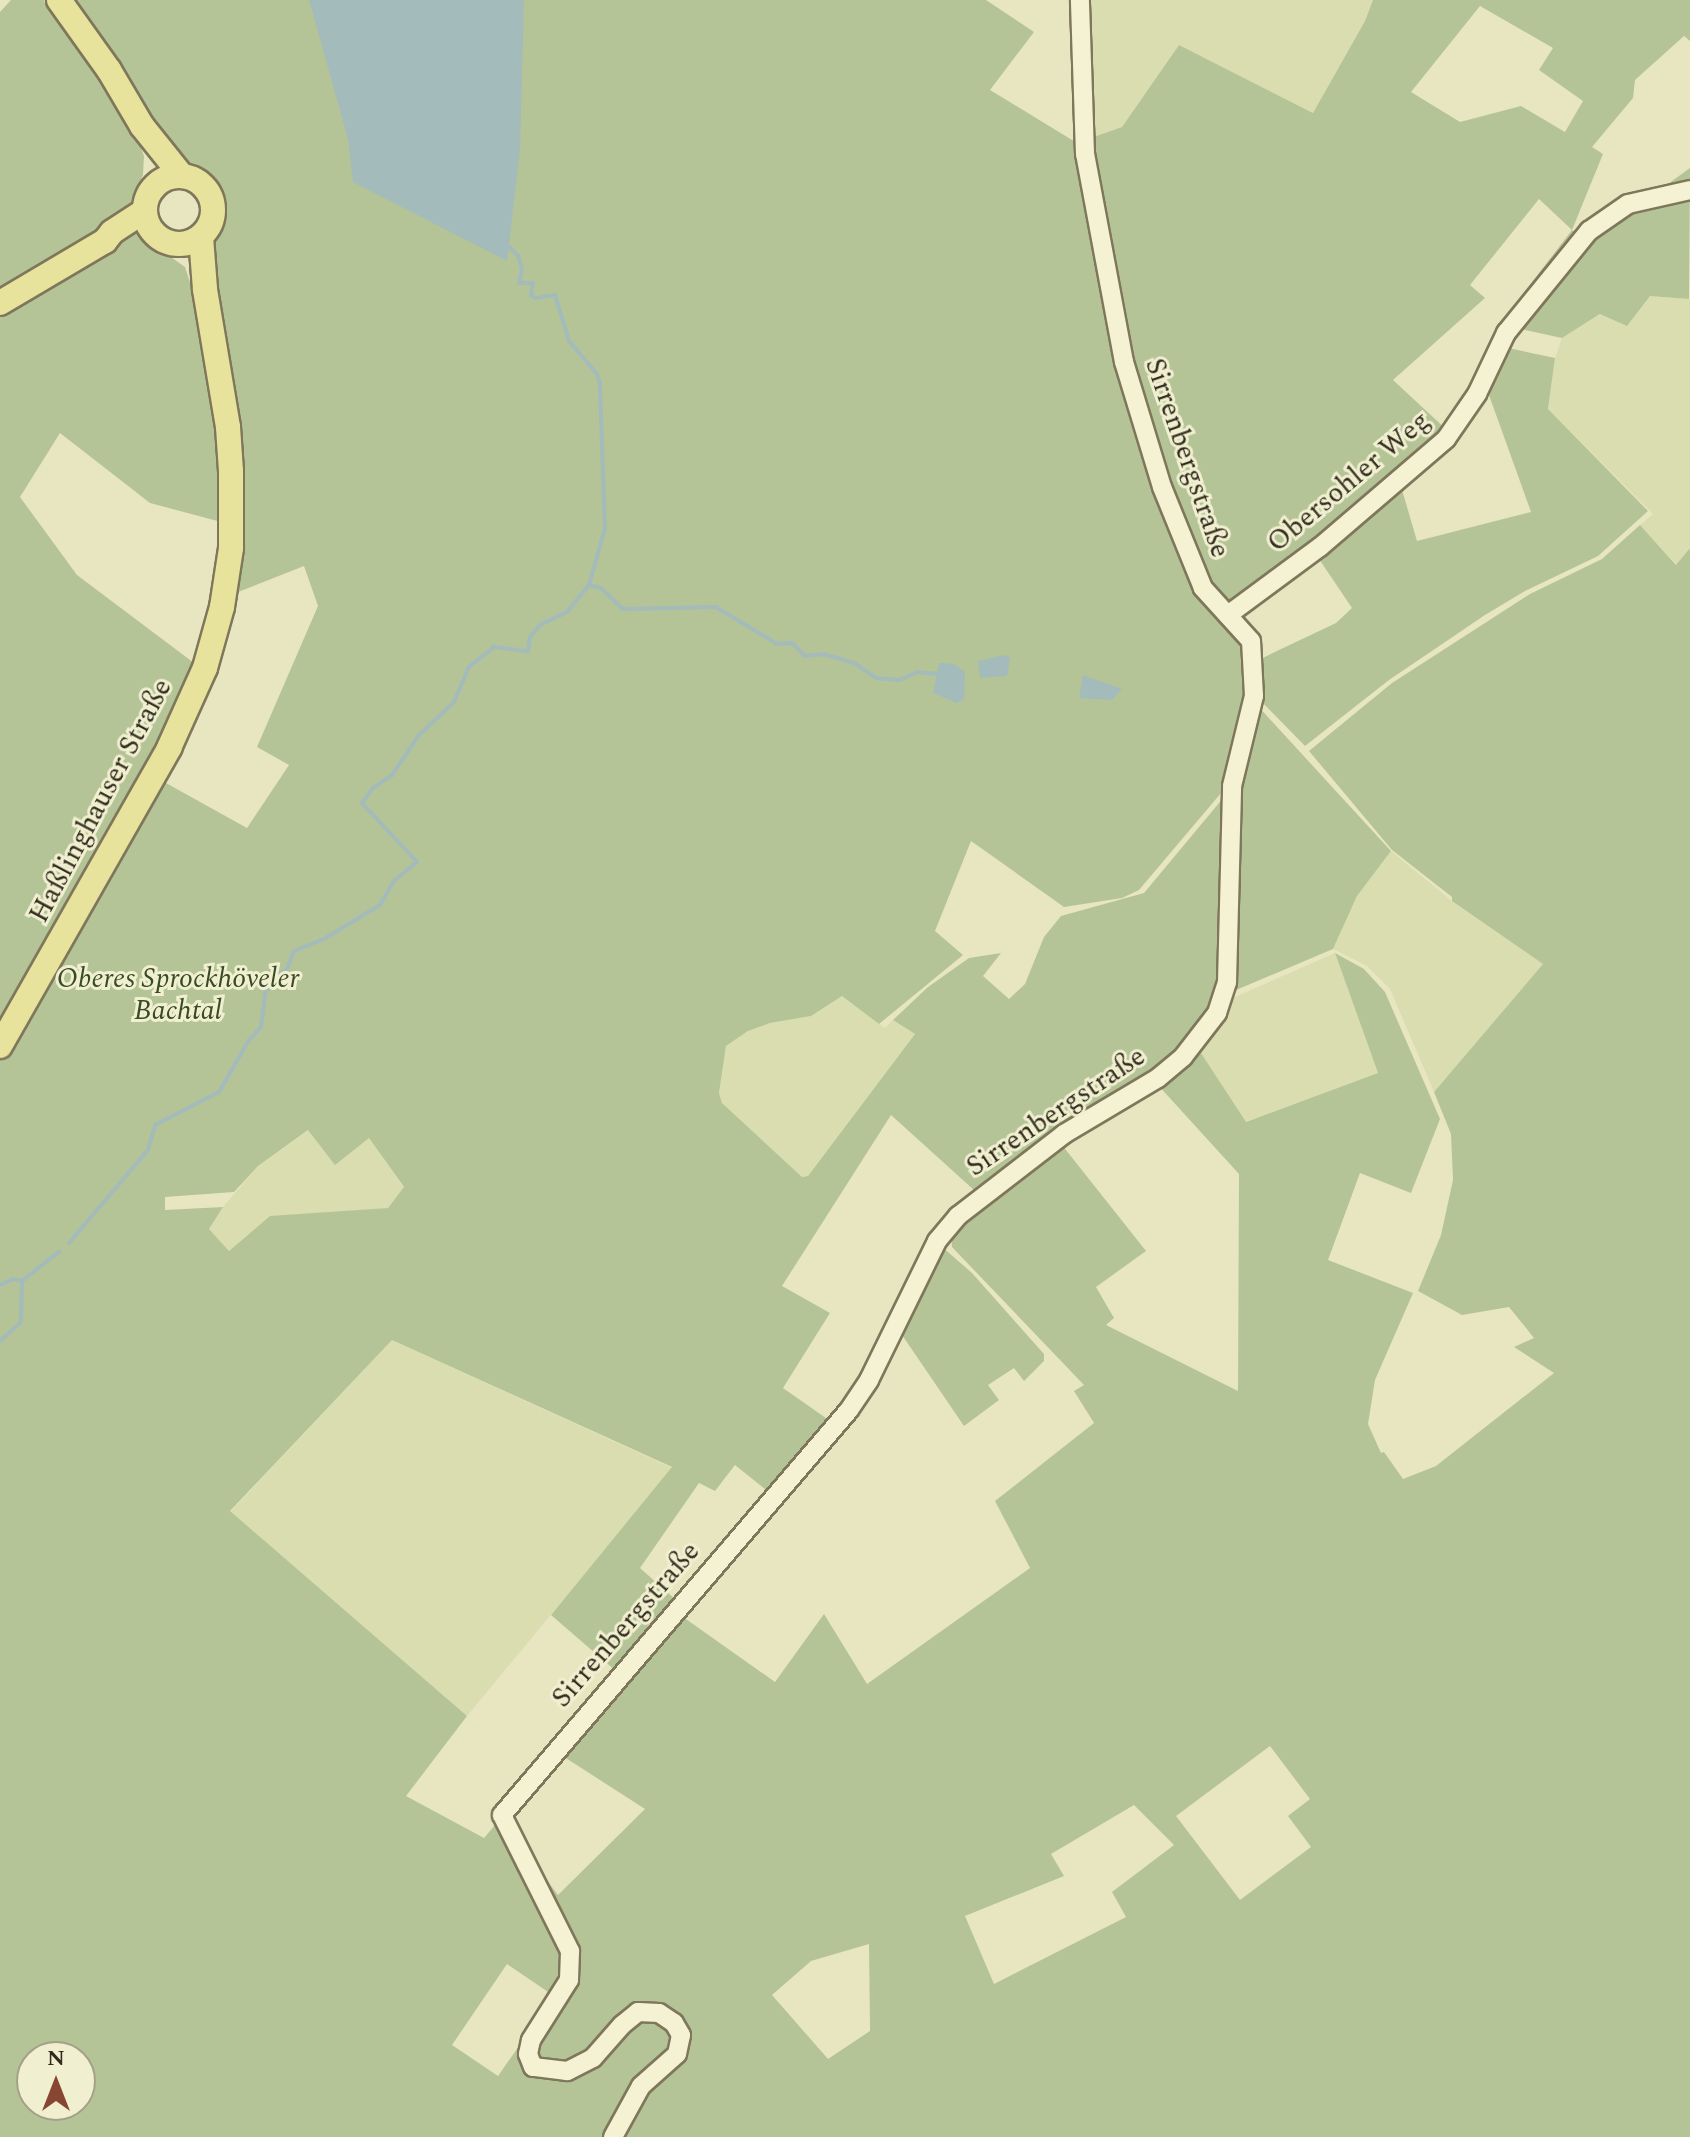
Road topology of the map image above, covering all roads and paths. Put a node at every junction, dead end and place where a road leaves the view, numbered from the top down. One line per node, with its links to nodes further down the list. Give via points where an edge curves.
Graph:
1 (59, 0): 3 (main road)
2 (1080, 0): 11 (street, Sirrenbergstraße, via 1085,154 1124,362 1162,487 1203,588)
3 (142, 126): 4 (main road); 6 (main road, via 153,169)
4 (182, 176): 6 (main road, via 167,178); 7 (main road, via 197,182 211,200 210,224)
5 (1690, 190): 11 (street, Obersohler Weg, via 1628,204 1589,231 1506,333 1477,394 1446,439 1320,547)
6 (149, 211): 8 (main road); 10 (main road)
7 (201, 237): 8 (main road); 9 (main road, Haßlinghauser Straße)
8 (173, 244): 9 (main road, Haßlinghauser Straße)
9 (205, 289): 12 (main road, Haßlinghauser Straße, via 231,471 231,548 219,619 205,668 169,748)
10 (0, 303)
11 (1228, 615): 13 (street, Sirrenbergstraße, via 1251,641 1254,696 1232,786 1227,982 1217,1013 1183,1057 1158,1078 1064,1134 958,1216 937,1241 849,1410 502,1815 570,1951 569,1980 531,2040 528,2054 533,2067 567,2071 593,2058 638,2012 659,2013 681,2035 677,2054 641,2086)
12 (0, 1046)
13 (613, 2137)

